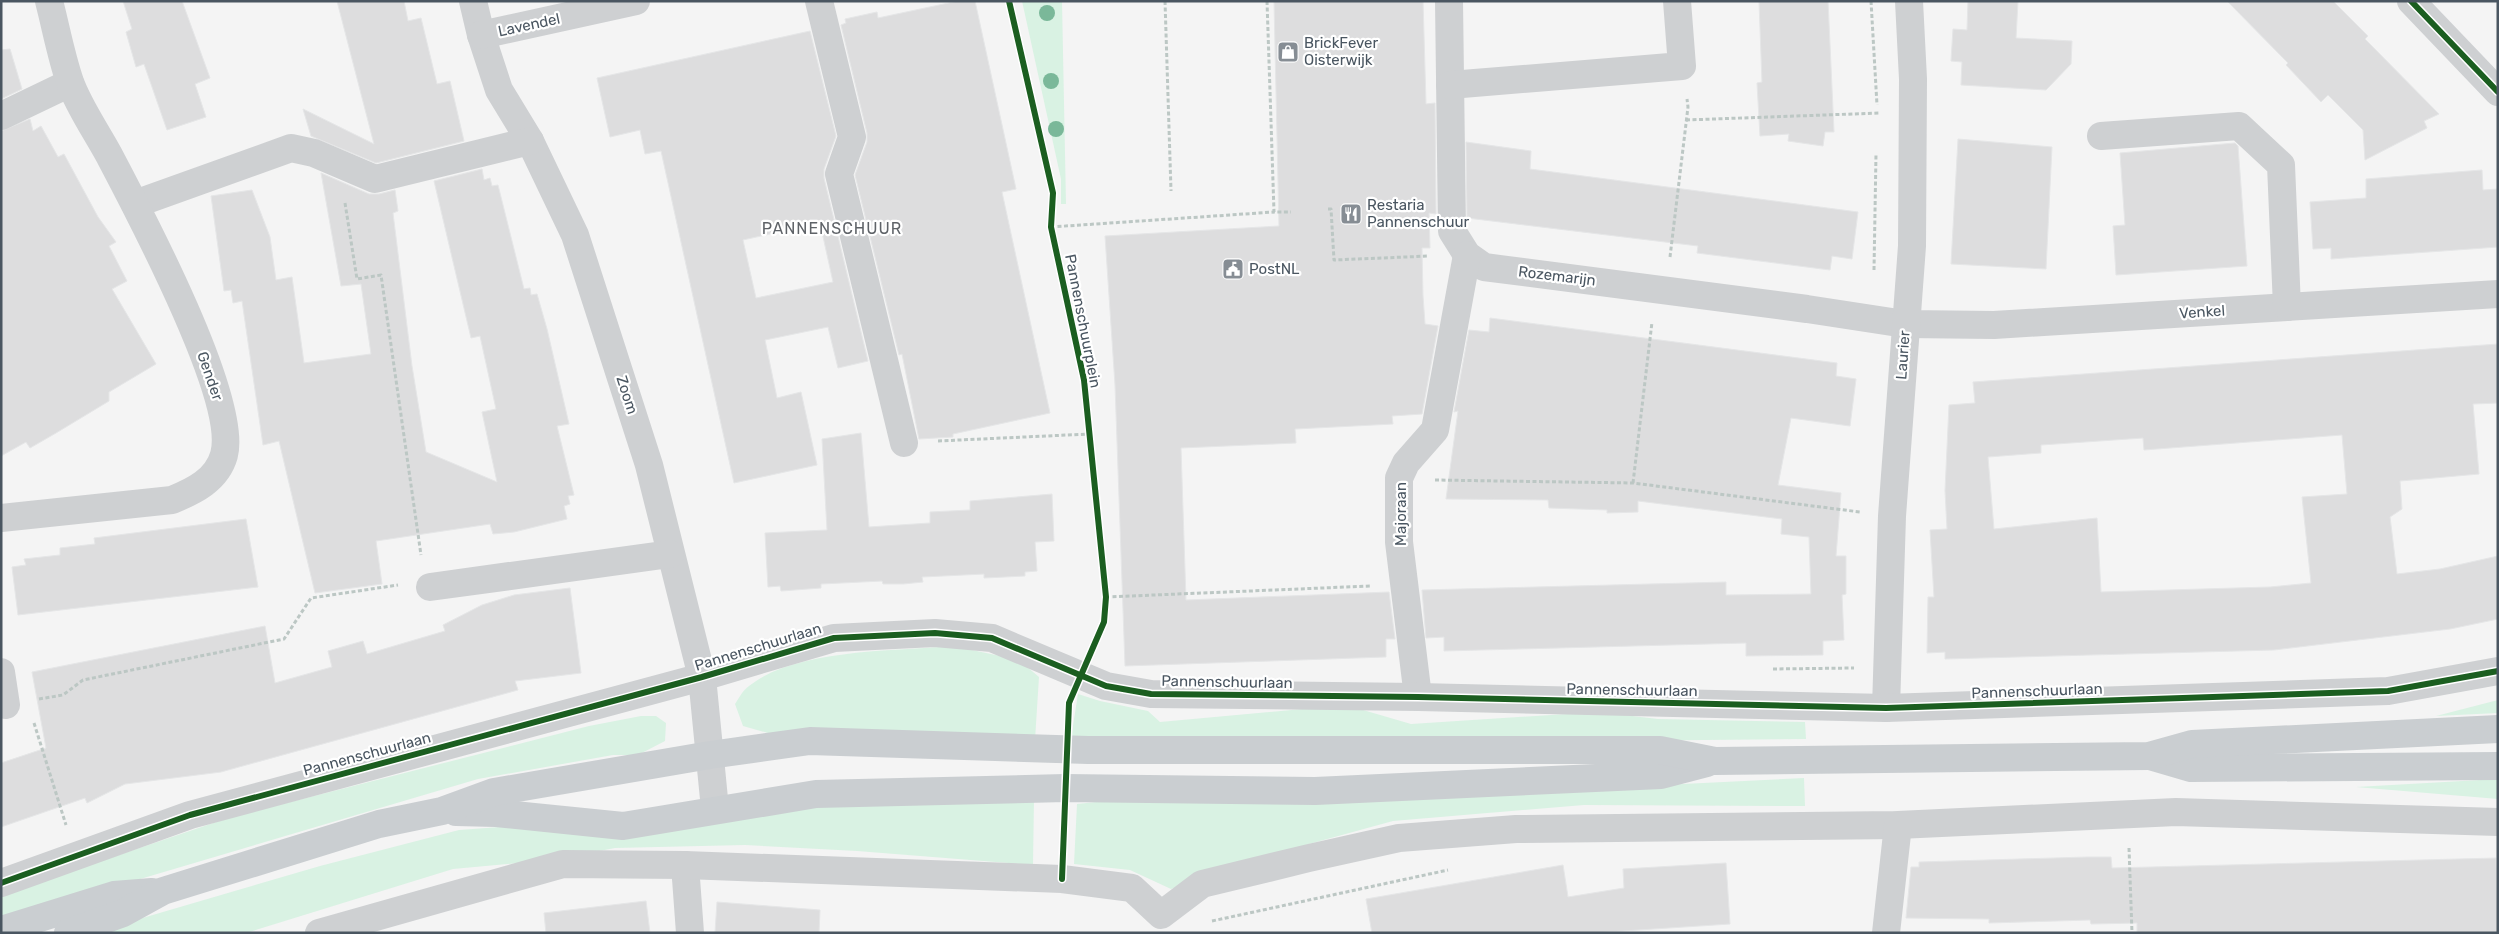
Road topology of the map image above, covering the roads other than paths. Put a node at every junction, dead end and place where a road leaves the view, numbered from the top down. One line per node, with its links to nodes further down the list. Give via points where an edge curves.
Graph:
1 (49, 1): 10 (street, Gender)
2 (473, 1): 9 (street, Zoom)
3 (636, 1): 9 (street, Lavendel)
4 (819, 1): 21 (street, via 852,137 839,174)
5 (1449, 1): 11 (street, Rozemarijn)
6 (1677, 1): 11 (street, via 1682,66)
7 (1908, 1): 20 (street, Laurier, via 1913,112 1912,246)
8 (2411, 1): 12 (street)
9 (481, 35): 15 (street, Zoom, via 499,90)
10 (70, 83): 13 (street); 16 (street, Gender)
11 (1450, 85): 17 (street, Rozemarijn, via 1452,230)
12 (2498, 92)
13 (1, 116)
14 (2101, 136): 19 (street, via 2239,126 2281,165)
15 (530, 141): 16 (street, via 375,179 314,153 291,148); 23 (street, Zoom, via 575,235 649,465)
16 (135, 204): 22 (street, Gender, via 204,353 221,406 226,436 224,455 214,475 195,491 172,500)
17 (1467, 255): 20 (street, Rozemarijn, via 1484,267); 28 (street, Majoraan, via 1434,430 1406,463 1399,478 1399,542)
18 (2498, 294): 19 (street, Venkel)
19 (2287, 307): 20 (street, Venkel, via 1994,325)
20 (1906, 324): 30 (street, Laurier, via 1892,516)
21 (904, 443)
22 (1, 518)
23 (670, 554): 24 (street); 27 (street, Zoom)
24 (427, 584)
25 (1, 672): 29 (street)
26 (2498, 672): 30 (street, Pannenschuurlaan, via 2388,691)
27 (702, 677): 28 (street, Pannenschuurlaan, via 834,638 936,633 992,638 1106,686 1151,694); 32 (street, Zoom); 41 (street, Pannenschuurlaan, via 190,815)
28 (1418, 697): 30 (street, Pannenschuurlaan)
29 (16, 703)
30 (1886, 708)
31 (2498, 729): 33 (main road, via 2192,744)
32 (710, 755): 34 (main road, via 810,741 1097,750 1660,750); 36 (street, Zoom); 37 (main road, via 494,792)
33 (2149, 756): 34 (main road); 35 (main road, via 2191,768)
34 (1715, 761): 36 (main road, via 1651,776 1316,791 1065,788 816,794)
35 (2498, 766)
36 (715, 809): 37 (main road, via 623,826)
37 (442, 811): 42 (main road, via 379,824)
38 (2498, 822): 39 (street, via 2176,812)
39 (1898, 826): 43 (street, via 1516,829 1399,838 1202,884); 48 (street)
40 (685, 865): 43 (street, via 1062,879 1132,888); 46 (street, via 563,864); 47 (street)
41 (1, 883)
42 (163, 890): 44 (main road, via 114,895); 45 (main road, via 123,913)
43 (1162, 924)
44 (1, 930)
45 (68, 933)
46 (318, 933)
47 (690, 933)
48 (1886, 933)

